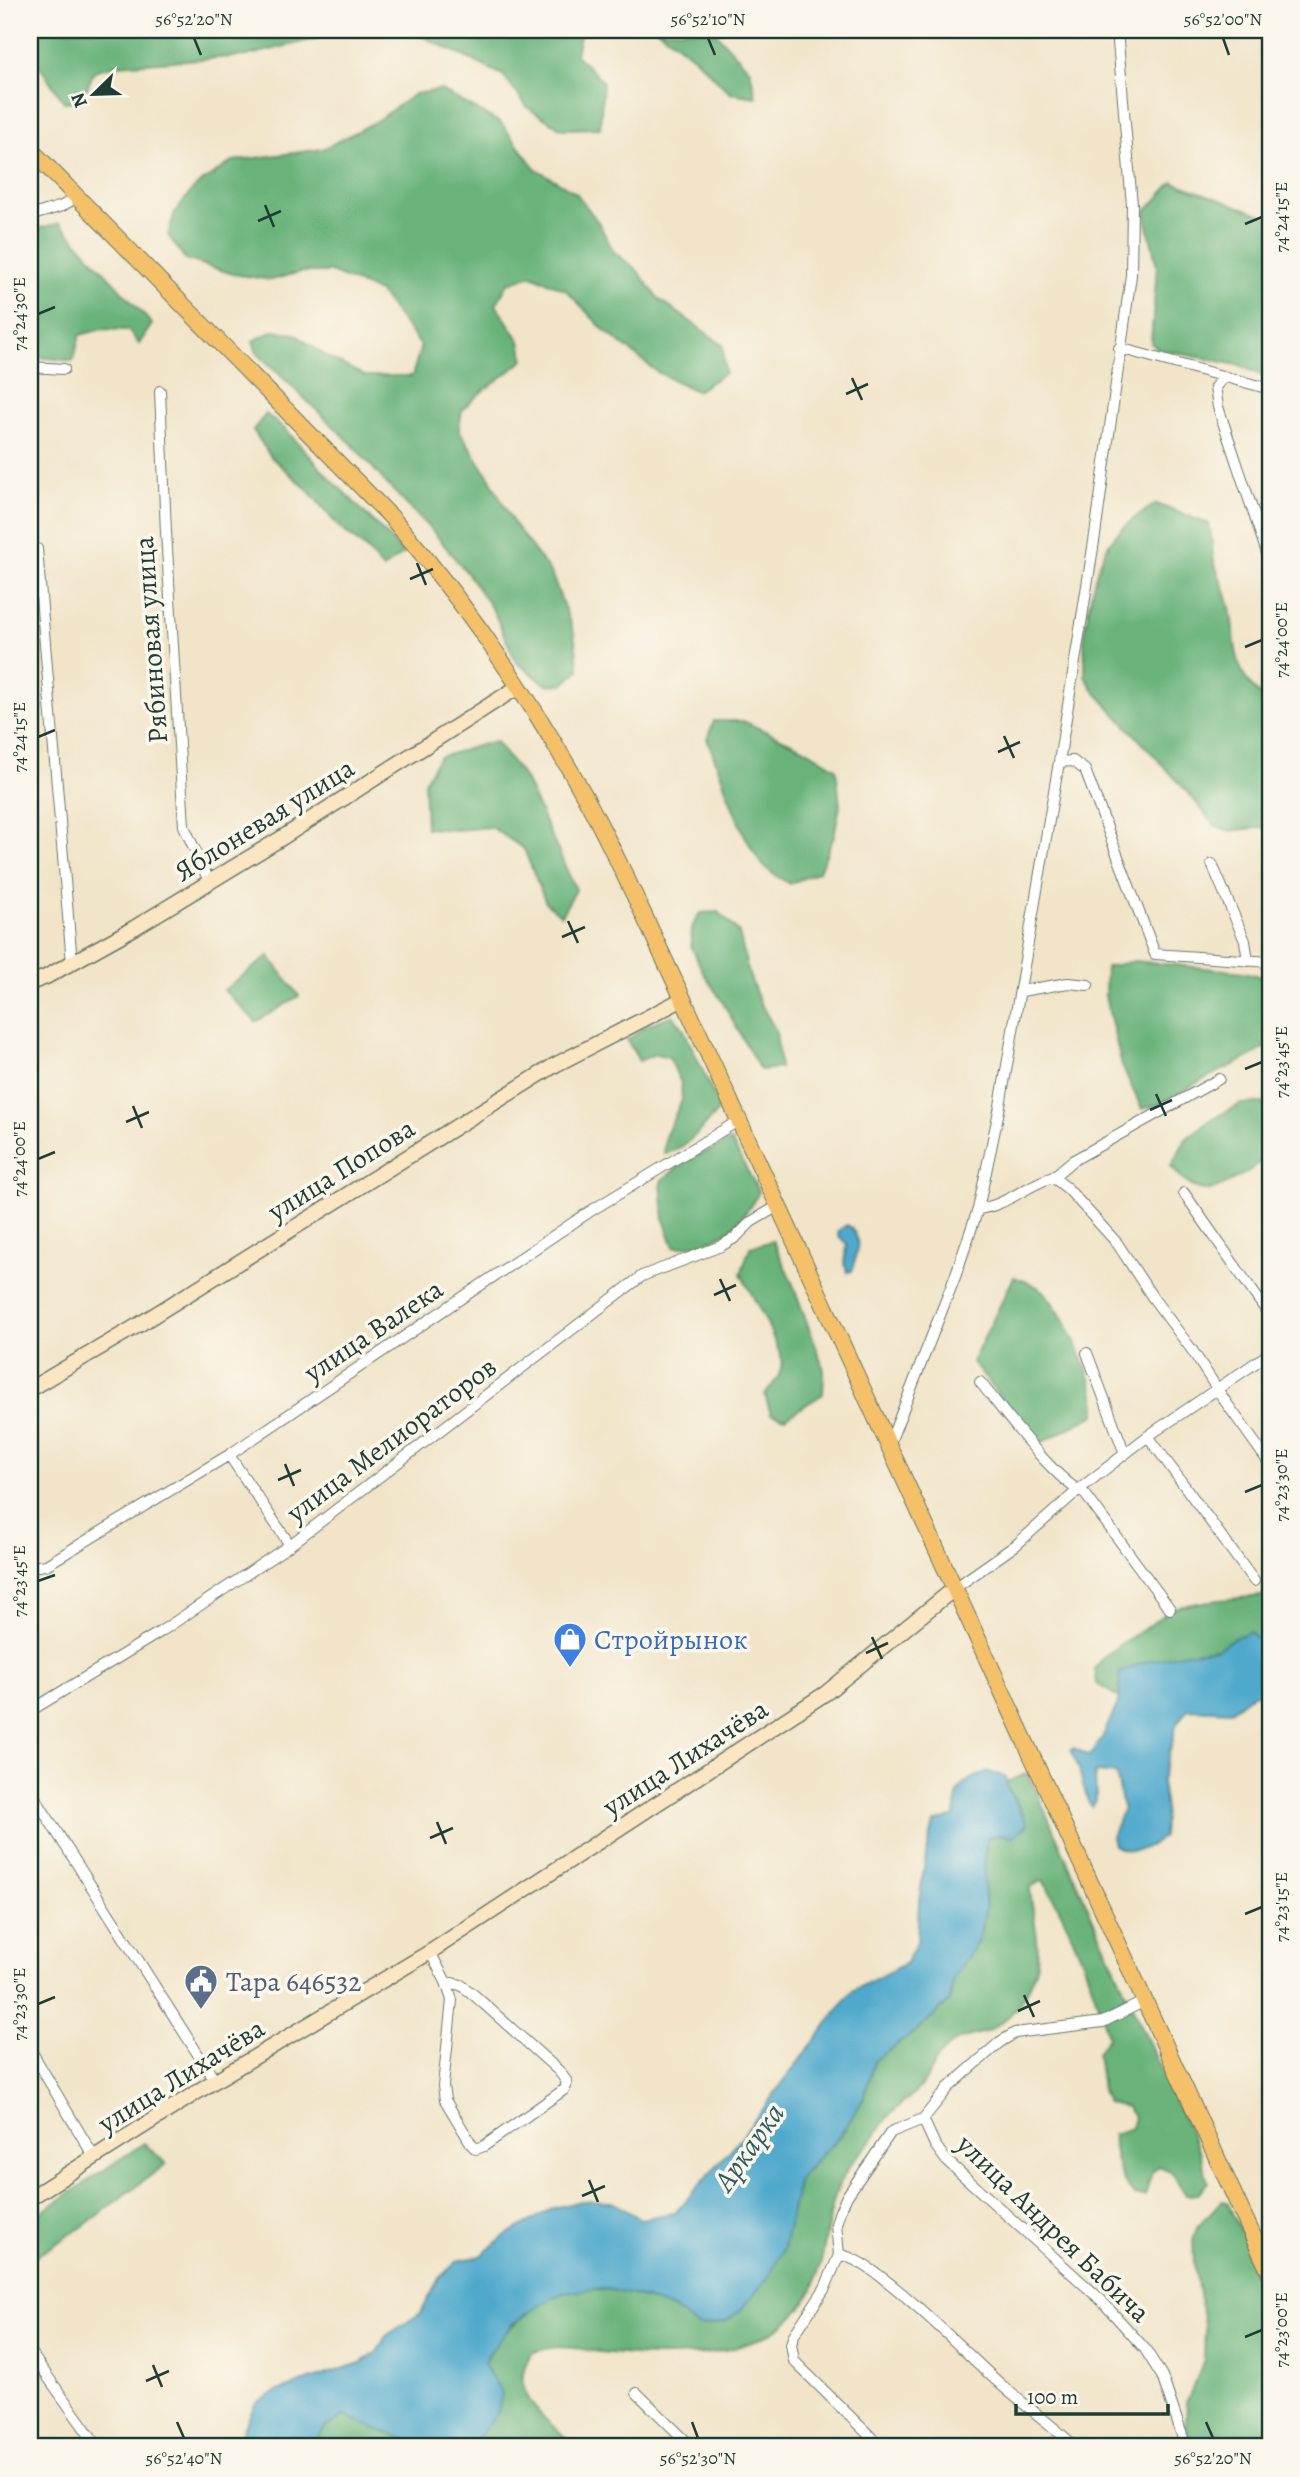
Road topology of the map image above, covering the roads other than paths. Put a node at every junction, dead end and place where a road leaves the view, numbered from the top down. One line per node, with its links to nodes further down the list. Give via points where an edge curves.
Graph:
1 (1117, 30): 5 (street, via 1132,205 1131,275)
2 (30, 149): 3 (main road)
3 (77, 197): 4 (street); 13 (main road, via 392,518 442,579)
4 (30, 216)
5 (1119, 348): 8 (street); 14 (street)
6 (30, 367): 7 (street)
7 (64, 369)
8 (1224, 377): 9 (street); 12 (street, via 1215,387 1218,407)
9 (1270, 389)
10 (160, 391): 16 (street, Рябиновая улица, via 184,826)
11 (33, 549): 19 (street)
12 (1270, 562)
13 (518, 687): 16 (street, Яблоневая улица); 23 (main road, via 588,802)
14 (1059, 762): 17 (street, via 1073,761 1085,769 1154,954); 22 (street)
15 (1212, 864): 17 (street, via 1245,942)
16 (209, 881): 19 (street, Яблоневая улица)
17 (1248, 961): 18 (street)
18 (1270, 962)
19 (72, 963): 20 (street, Яблоневая улица)
20 (30, 983)
21 (1088, 985): 22 (street, via 1068,983)
22 (1021, 991): 29 (street)
23 (683, 999): 25 (main road); 34 (street, улица Попова, via 555,1065)
24 (1219, 1079): 26 (street, via 1072,1161)
25 (738, 1121): 28 (main road); 39 (street, улица Валека, via 589,1212)
26 (1053, 1177): 29 (street, via 994,1208); 35 (street, via 1117,1243)
27 (1184, 1193): 30 (street)
28 (778, 1206): 37 (main road); 42 (street, улица Мелиораторов, via 721,1247 642,1276)
29 (978, 1209): 37 (street)
30 (1270, 1316)
31 (1087, 1353): 38 (street)
32 (1270, 1353): 35 (street)
33 (980, 1382): 41 (street)
34 (30, 1389)
35 (1216, 1389): 36 (street); 40 (street)
36 (1148, 1436): 38 (street); 44 (street)
37 (889, 1446): 45 (main road)
38 (1125, 1454): 41 (street)
39 (229, 1455): 42 (street); 43 (street, улица Валека, via 46,1565)
40 (1270, 1464)
41 (1077, 1491): 45 (street, via 1016,1545); 46 (street, via 1085,1494)
42 (290, 1545): 47 (street, улица Мелиораторов)
43 (30, 1567)
44 (1254, 1581)
45 (955, 1588): 49 (street, улица Лихачёва, via 826,1693); 51 (main road)
46 (1170, 1609)
47 (30, 1711)
48 (30, 1790): 53 (street)
49 (430, 1952): 50 (street); 53 (street, улица Лихачёва)
50 (446, 1982): 50 (street, via 452,2000 445,2100 477,2148 565,2089 567,2082 474,1995 461,1985)
51 (1145, 2001): 54 (street, via 1103,2022 1015,2033 948,2088); 58 (main road)
52 (30, 2049): 55 (street)
53 (215, 2081): 55 (street, улица Лихачёва)
54 (923, 2119): 57 (street, via 891,2132 847,2196 836,2224); 65 (street, улица Андрея Бабича, via 946,2160 1100,2299 1145,2349 1162,2376)
55 (94, 2157): 56 (street, улица Лихачёва)
56 (30, 2198)
57 (839, 2255): 61 (street, via 849,2255 888,2281); 64 (street, via 825,2288 793,2335 794,2361)
58 (1270, 2273)
59 (30, 2352): 62 (street, via 93,2440)
60 (637, 2393): 63 (street)
61 (1071, 2446)
62 (84, 2447)
63 (692, 2447)
64 (881, 2447)
65 (1186, 2447)

